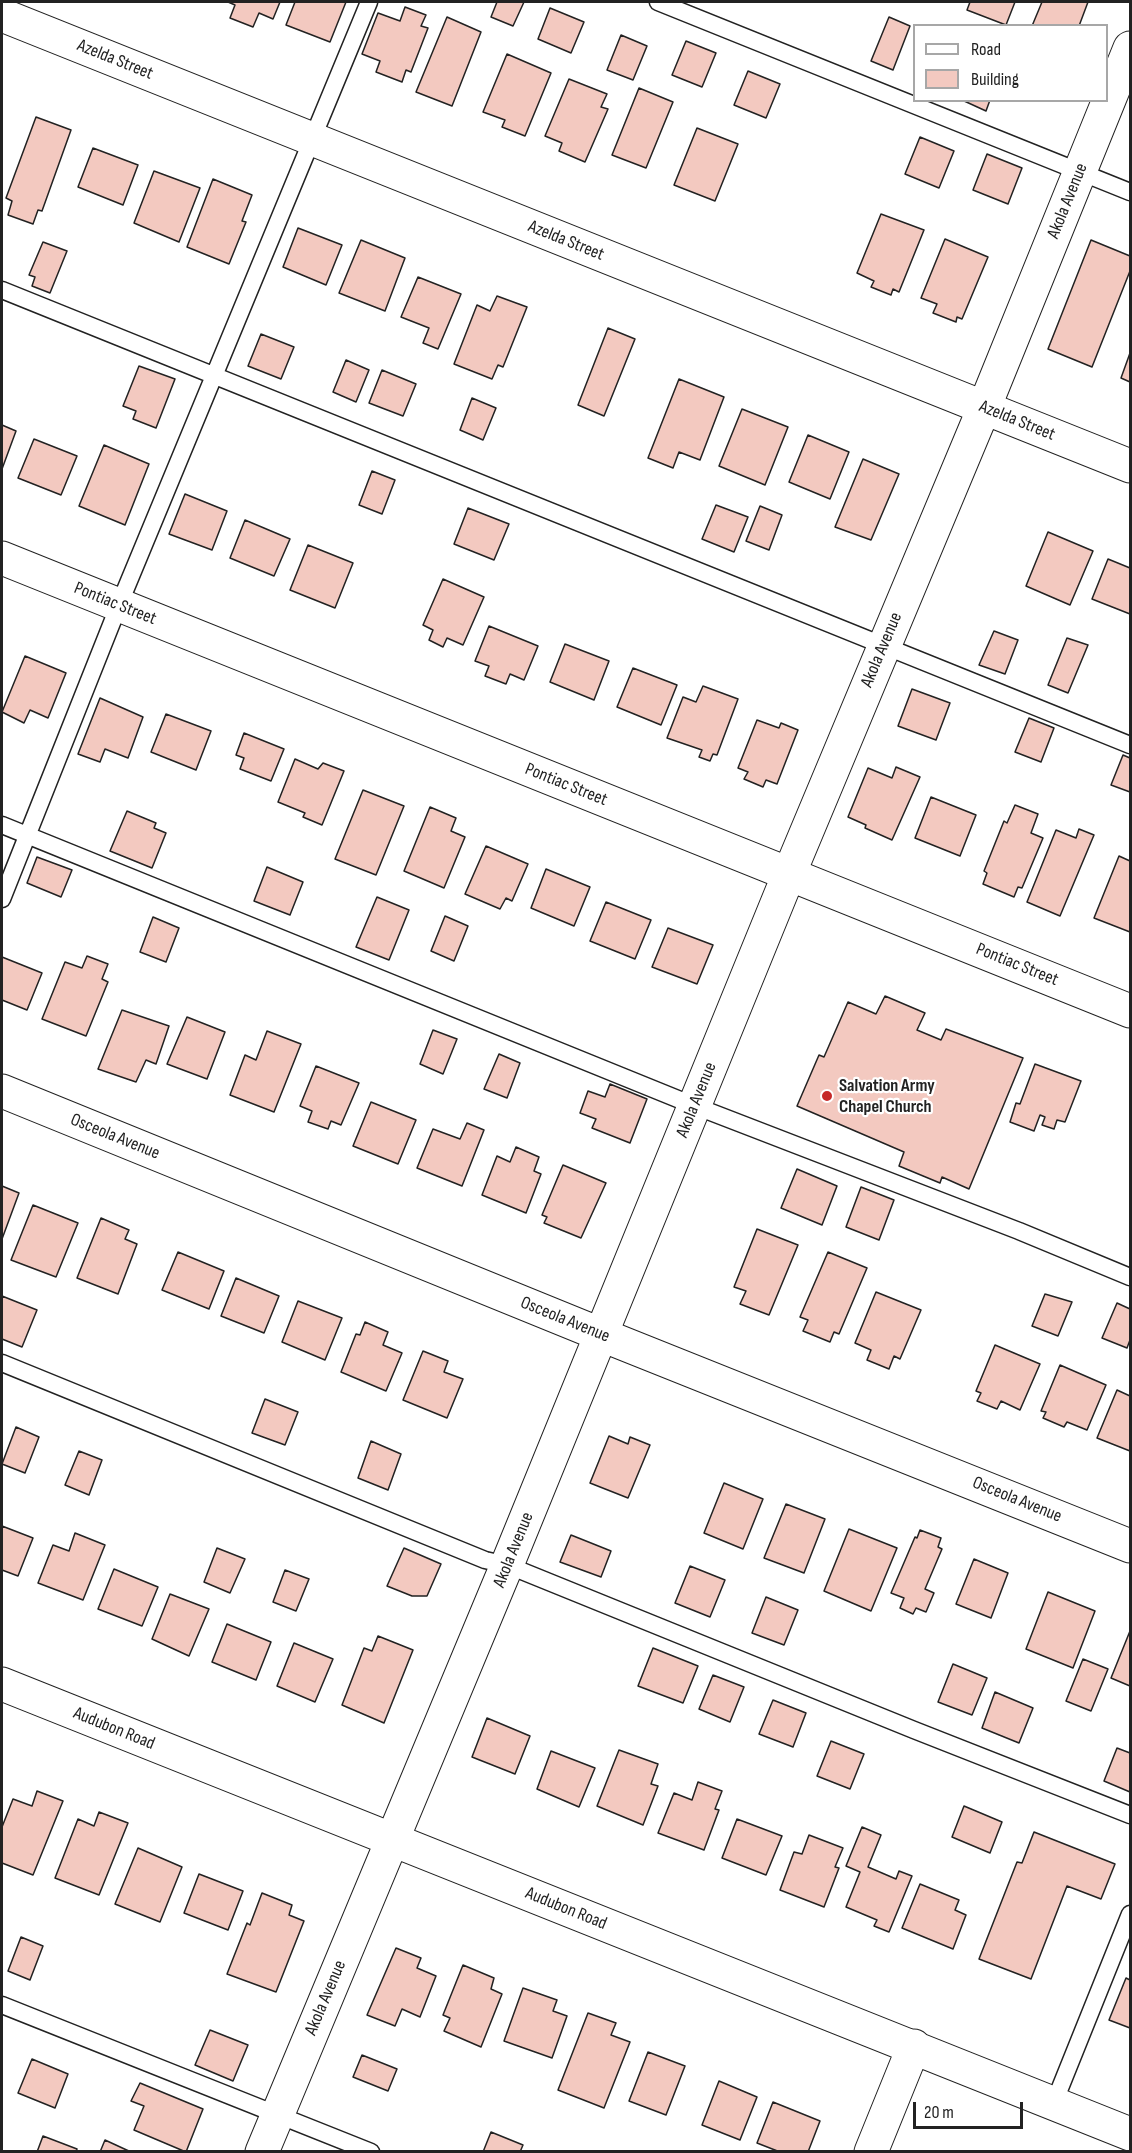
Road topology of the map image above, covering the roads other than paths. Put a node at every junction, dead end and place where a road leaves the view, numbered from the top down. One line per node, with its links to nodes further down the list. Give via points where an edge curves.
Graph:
1 (369, 2): 5 (lane)
2 (658, 2): 6 (lane)
3 (2, 15): 5 (street, Azelda Street)
4 (1131, 48): 6 (street, Akola Avenue)
5 (312, 139): 9 (lane); 10 (street, Azelda Street)
6 (1080, 171): 7 (lane); 10 (street, Akola Avenue)
7 (1131, 192)
8 (2, 291): 9 (lane)
9 (214, 376): 13 (lane); 14 (lane)
10 (984, 408): 11 (street, Azelda Street); 14 (street, Akola Avenue)
11 (1131, 466)
12 (2, 558): 13 (street, Pontiac Street)
13 (119, 605): 17 (lane); 18 (street, Pontiac Street)
14 (884, 646): 15 (lane); 18 (street, Akola Avenue)
15 (1131, 745)
16 (2, 825): 17 (lane)
17 (27, 836): 19 (lane); 22 (lane)
18 (789, 874): 20 (street, Pontiac Street); 22 (street, Akola Avenue)
19 (2, 898)
20 (1131, 1011)
21 (2, 1091): 24 (street, Osceola Avenue)
22 (695, 1106): 23 (lane); 24 (street, Akola Avenue)
23 (1131, 1277)
24 (602, 1335): 26 (street, Osceola Avenue); 27 (street, Akola Avenue)
25 (2, 1363): 27 (lane, via 485,1560)
26 (1131, 1546)
27 (507, 1565): 29 (lane); 30 (street, Akola Avenue)
28 (2, 1684): 30 (street, Audubon Road)
29 (1131, 1815)
30 (392, 1840): 33 (street, Audubon Road); 35 (street, Akola Avenue)
31 (1131, 1914): 34 (lane)
32 (2, 2005): 35 (lane)
33 (914, 2046): 34 (street, Audubon Road); 39 (street)
34 (1054, 2103): 36 (street, Audubon Road)
35 (277, 2114): 37 (street, Akola Avenue); 38 (lane)
36 (1131, 2134)
37 (262, 2151)
38 (371, 2151)
39 (871, 2151)

